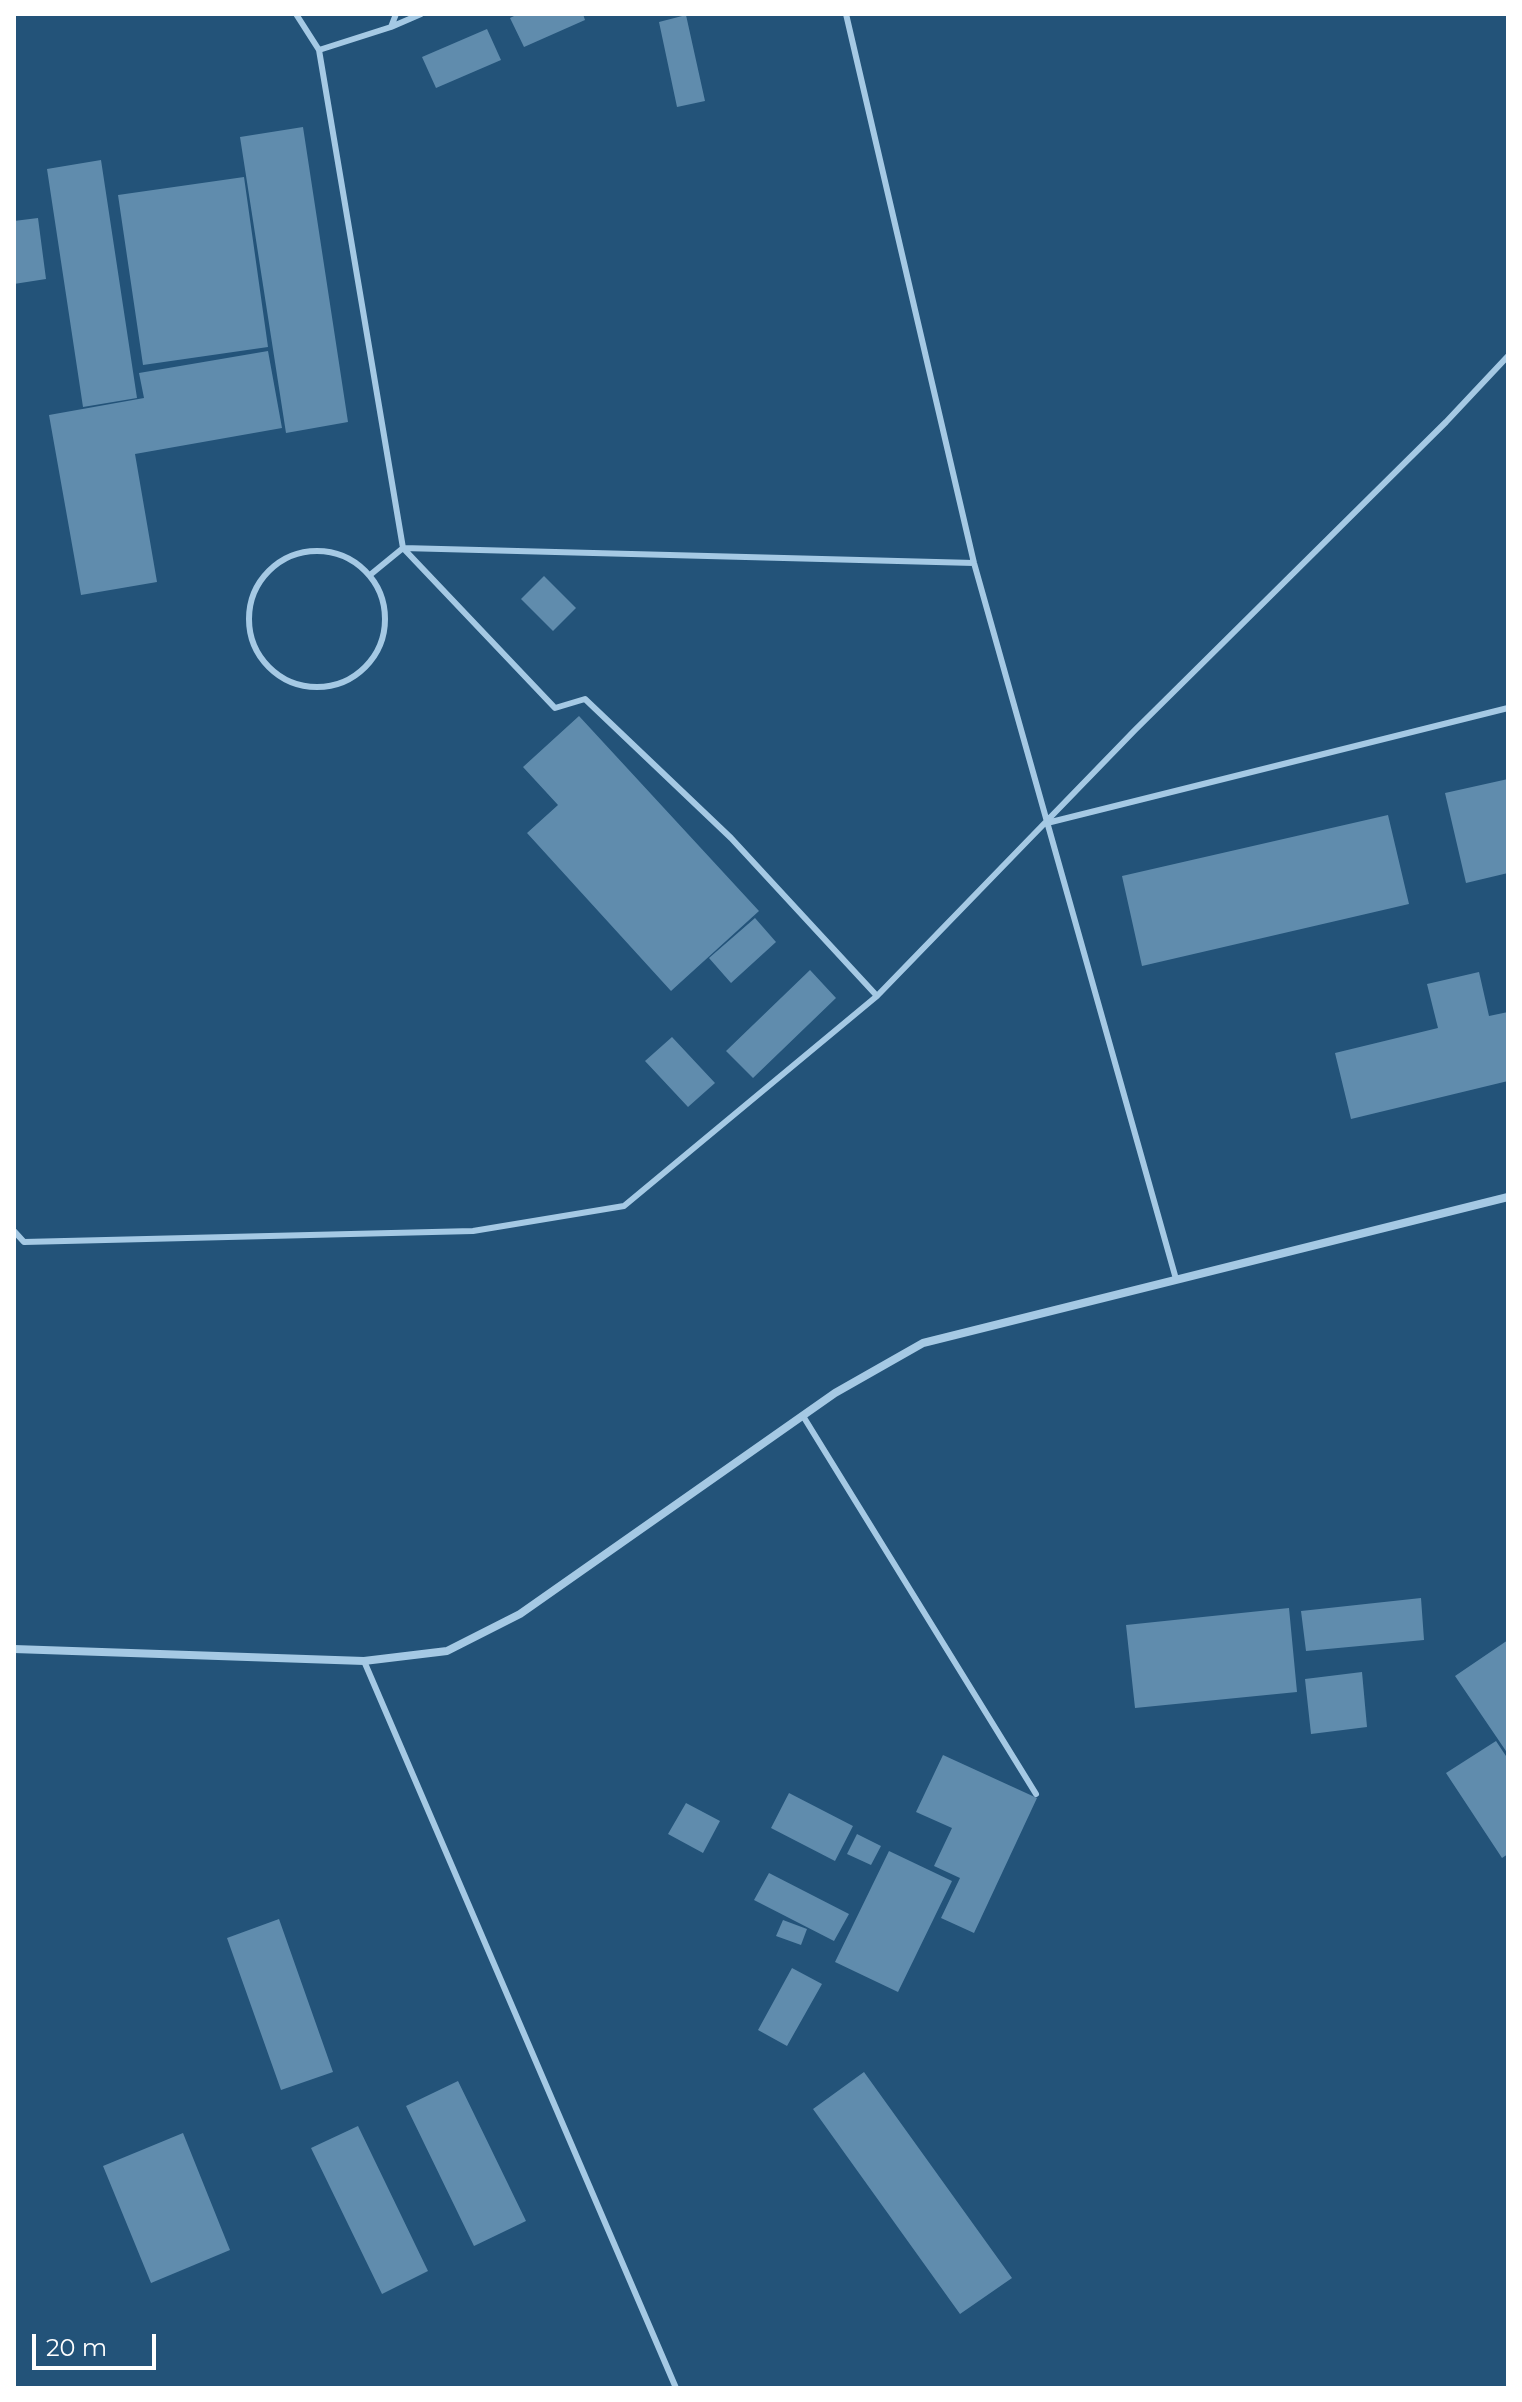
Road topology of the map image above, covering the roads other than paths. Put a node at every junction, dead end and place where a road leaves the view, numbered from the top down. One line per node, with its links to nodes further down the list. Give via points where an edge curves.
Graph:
1 (296, 14): 6 (lane)
2 (396, 14): 5 (lane)
3 (421, 14): 5 (lane)
4 (846, 14): 9 (lane)
5 (391, 27): 6 (lane)
6 (319, 50): 8 (lane)
7 (1508, 356): 12 (lane)
8 (403, 548): 9 (lane); 10 (lane); 13 (lane, via 555,708 585,699 731,838)
9 (974, 563): 12 (lane)
10 (370, 575): 10 (lane, via 386,615 384,637 360,673 340,684 308,687 277,676 262,660 251,640 248,616 265,573 306,551 330,551 352,559)
11 (1508, 708): 12 (lane)
12 (1047, 823): 13 (lane); 16 (lane)
13 (877, 996): 15 (lane, via 624,1206 473,1231 24,1242)
14 (1508, 1197): 16 (street)
15 (14, 1231)
16 (1176, 1279): 17 (street, via 923,1343)
17 (803, 1416): 19 (street, via 520,1614 447,1651); 20 (lane)
18 (14, 1649): 19 (street)
19 (364, 1661): 21 (lane)
20 (1036, 1794)
21 (676, 2388)

